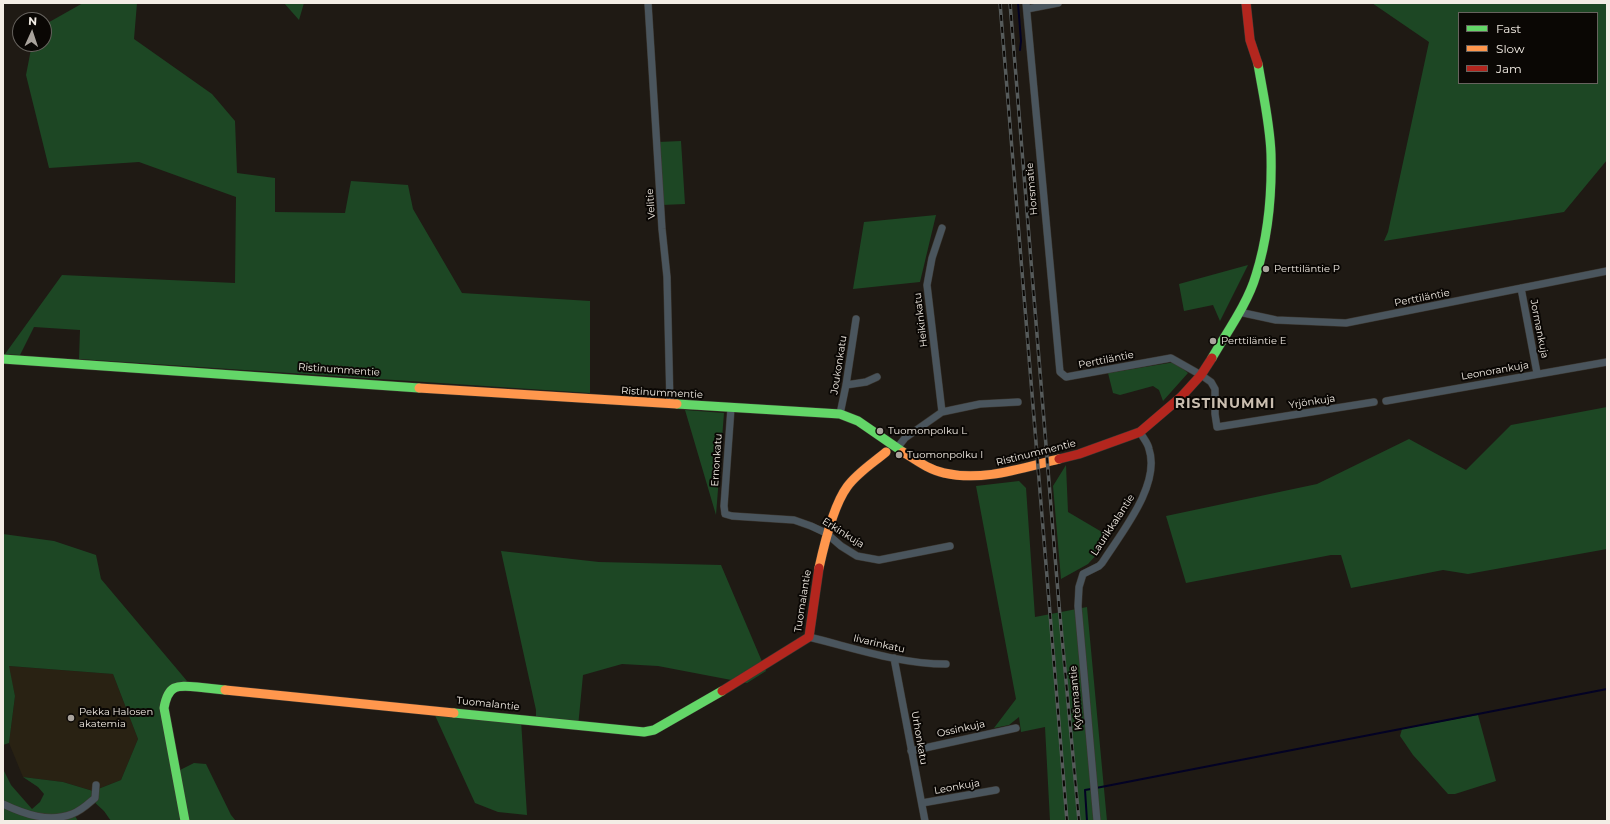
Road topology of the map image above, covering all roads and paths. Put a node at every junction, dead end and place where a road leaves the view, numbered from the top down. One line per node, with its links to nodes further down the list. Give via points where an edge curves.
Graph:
1 (648, 3): 20 (street, Velitie, via 666,277)
2 (1058, 3): 4 (street)
3 (1246, 3): 8 (street, Ristinummentie, via 1250,40 1258,64 1266,108 1271,154 1271,190 1264,245 1256,276)
4 (1026, 6): 12 (street, Horsmatie)
5 (942, 228): 22 (street, Heikinkatu, via 932,258 927,285)
6 (1607, 271): 7 (street, Perttiläntie)
7 (1521, 288): 8 (street, Perttiläntie, via 1346,324 1276,320); 13 (street, Jormankuja)
8 (1239, 312): 14 (street, Ristinummentie)
9 (856, 319): 16 (street, Joukonkatu)
10 (3, 359): 20 (street, Ristinummentie)
11 (1607, 362): 13 (street, Leonorankuja)
12 (1060, 372): 14 (street, Perttiläntie, via 1066,378 1172,358)
13 (1537, 374): 17 (street, Leonorankuja)
14 (1201, 375): 19 (street, Yrjönkuja, via 1216,389 1216,427); 24 (street, Ristinummentie, via 1181,397)
15 (876, 377): 16 (street, via 866,382)
16 (846, 385): 23 (street, Joukonkatu)
17 (1386, 400)
18 (1018, 402): 22 (street, via 980,404)
19 (1374, 402)
20 (670, 404): 21 (street, Ristinummentie)
21 (731, 408): 23 (street, Ristinummentie); 27 (street, Ernonkatu)
22 (942, 412): 25 (street, via 905,438)
23 (840, 414): 25 (street, Ristinummentie, via 858,422)
24 (1140, 432): 25 (street, Ristinummentie, via 1079,454 991,476 969,477 943,473 924,465); 30 (street, Laurikkalantie, via 1149,448 1151,461 1151,474 1145,495 1102,562)
25 (897, 448)
26 (886, 452): 28 (street, Tuomalantie, via 847,488)
27 (725, 514): 28 (street, Erkinkuja, via 794,520)
28 (826, 534): 29 (street, Erkinkuja, via 857,556 879,560); 31 (street, Tuomalantie)
29 (950, 546)
30 (1083, 574): 42 (street, Kytömaantie, via 1078,606)
31 (809, 638): 32 (street, Iivarinkatu); 40 (street, Tuomalantie, via 654,730 644,732 180,684 169,690 164,708)
32 (894, 658): 33 (street, Iivarinkatu); 35 (street, Urhonkatu)
33 (946, 664)
34 (1016, 728): 35 (street, Ossinkuja)
35 (911, 750): 38 (street, Urhonkatu)
36 (96, 785): 39 (street, via 95,798 72,814 40,817)
37 (996, 790): 38 (street, Leonkuja)
38 (922, 803): 41 (street, Urhonkatu)
39 (3, 804)
40 (185, 821)
41 (925, 821)
42 (1097, 821)

